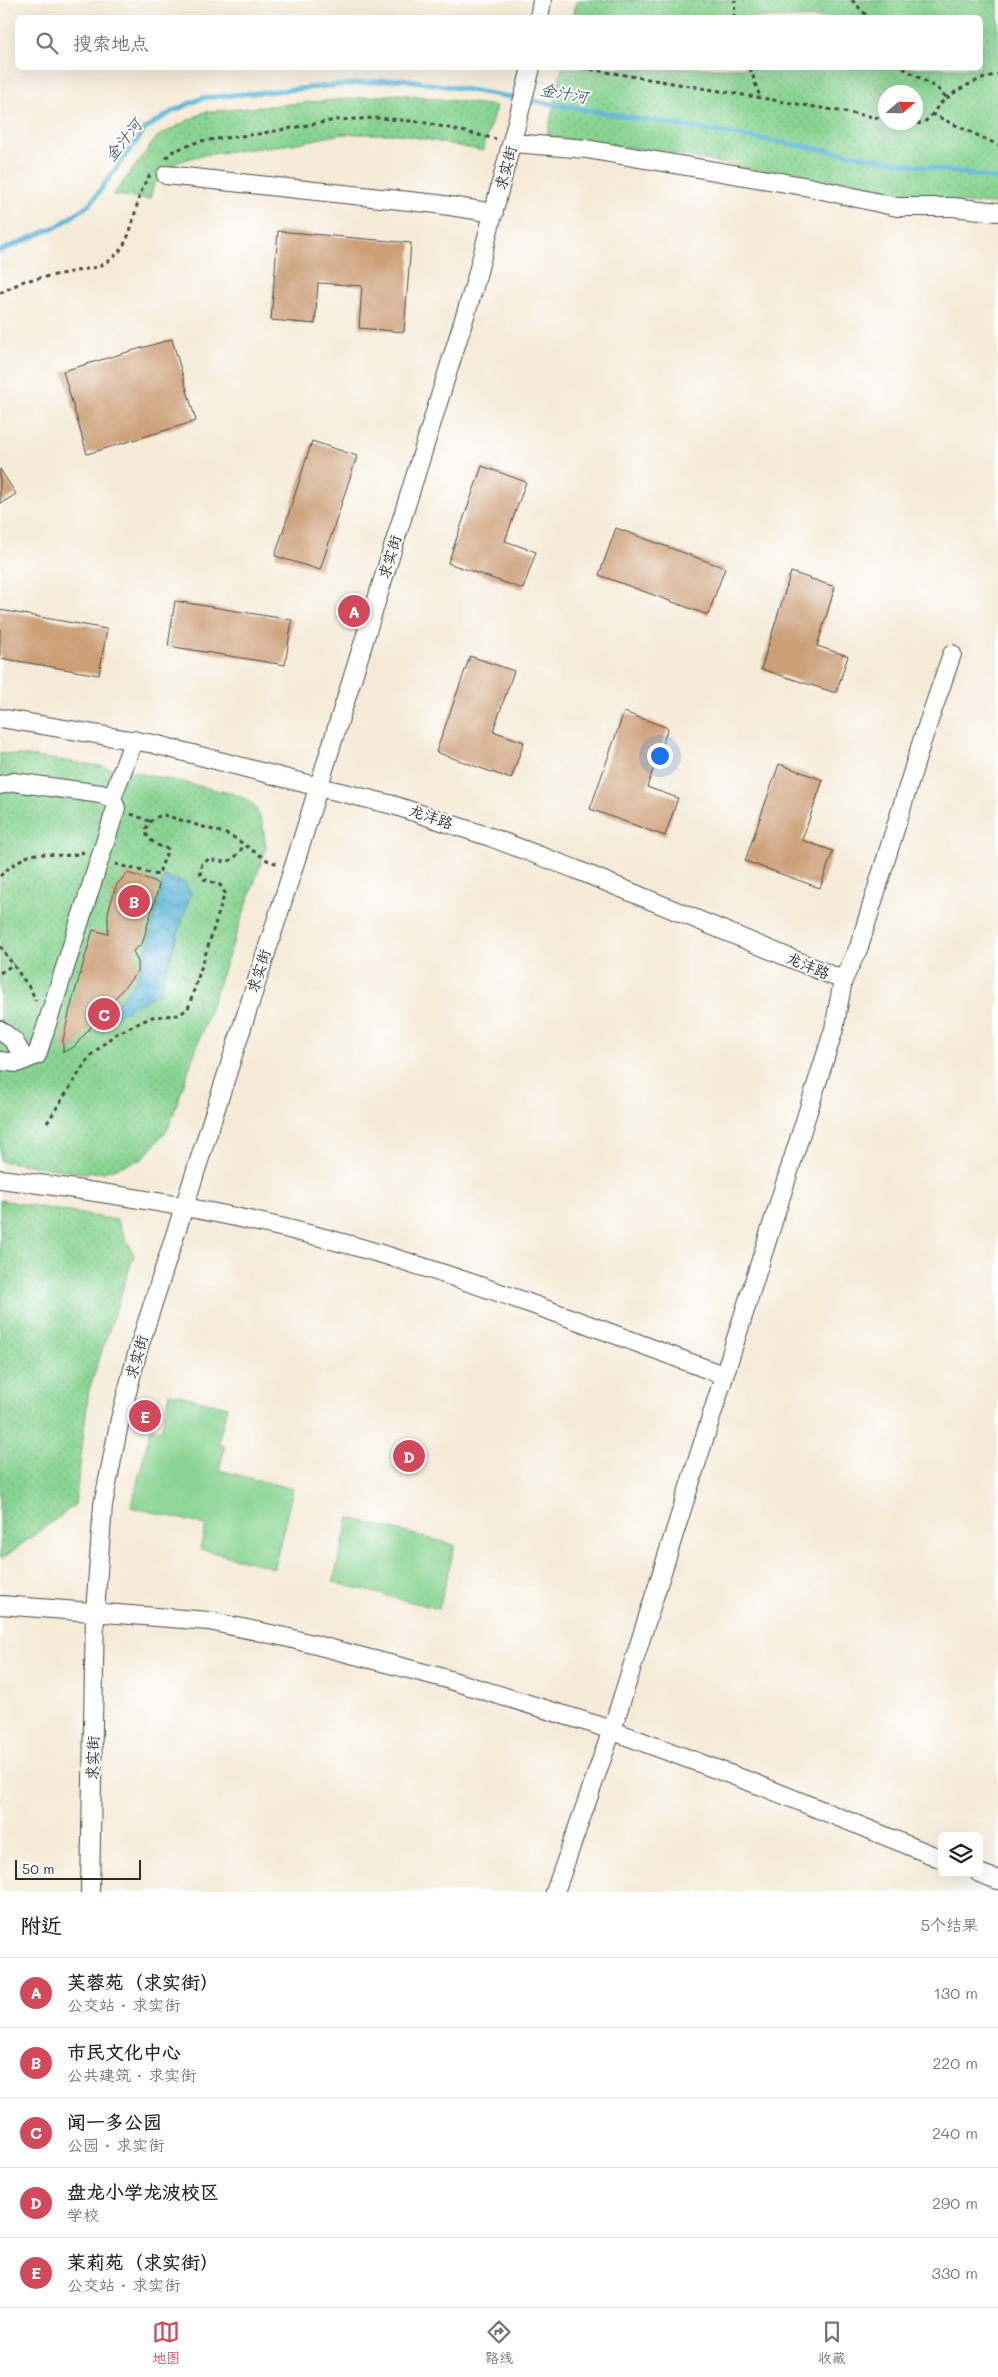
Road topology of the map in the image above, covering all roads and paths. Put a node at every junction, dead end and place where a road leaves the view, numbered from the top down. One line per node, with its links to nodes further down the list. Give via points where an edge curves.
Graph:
1 (542, 0): 4 (street)
2 (735, 0): 5 (path)
3 (852, 0): 6 (path)
4 (540, 15)
5 (734, 15)
6 (866, 15)
7 (530, 70): 17 (street, 求实街)
8 (594, 70): 12 (path)
9 (751, 70): 12 (path)
10 (906, 70): 13 (path)
11 (998, 74): 13 (path, via 963,87)
12 (760, 98): 15 (path)
13 (947, 98): 14 (path)
14 (932, 114): 16 (path); 18 (path)
15 (878, 118)
16 (923, 122)
17 (514, 135): 20 (street, via 809,186 897,207 953,207); 21 (street, 求实街)
18 (998, 144)
19 (166, 175): 21 (street)
20 (998, 212)
21 (494, 213): 26 (street, 求实街)
22 (952, 654): 35 (street, via 859,946)
23 (0, 718): 24 (street, 龙沣路)
24 (134, 740): 26 (street, 龙沣路); 27 (street)
25 (0, 785): 27 (street, via 14,782)
26 (319, 788): 30 (street, 求实街); 35 (street, 龙沣路, via 393,804 490,837)
27 (112, 798): 29 (street, via 116,808)
28 (244, 845): 29 (path, via 230,835 164,815 155,816 146,828 147,836 154,844 168,849 158,875); 30 (path, via 267,860); 40 (path, via 234,860 209,859 202,864 200,872 204,879 220,885 225,893 188,1009 178,1015 152,1017 114,1035 90,1056)
29 (102, 853): 31 (path, via 65,857 36,854 23,858); 36 (street)
30 (293, 869): 42 (street, 求实街)
31 (0, 876)
32 (0, 946): 33 (path)
33 (14, 964): 34 (path); 36 (path, via 31,990)
34 (0, 972)
35 (842, 980): 43 (street, via 834,1028)
36 (47, 1026): 39 (street, via 38,1055)
37 (0, 1030): 39 (street, via 14,1041)
38 (0, 1060): 39 (street)
39 (25, 1060)
40 (47, 1123)
41 (0, 1179): 42 (street)
42 (184, 1205): 43 (street, via 384,1255); 45 (street, 求实街, via 138,1350 120,1419 103,1505)
43 (723, 1375): 46 (street)
44 (0, 1605): 45 (street)
45 (95, 1612): 46 (street, via 209,1620 285,1637 440,1678); 50 (street, 求实街)
46 (612, 1730): 47 (street); 51 (street)
47 (938, 1857)
48 (983, 1874): 49 (street)
49 (998, 1880)
50 (90, 1892)
51 (555, 1892)

